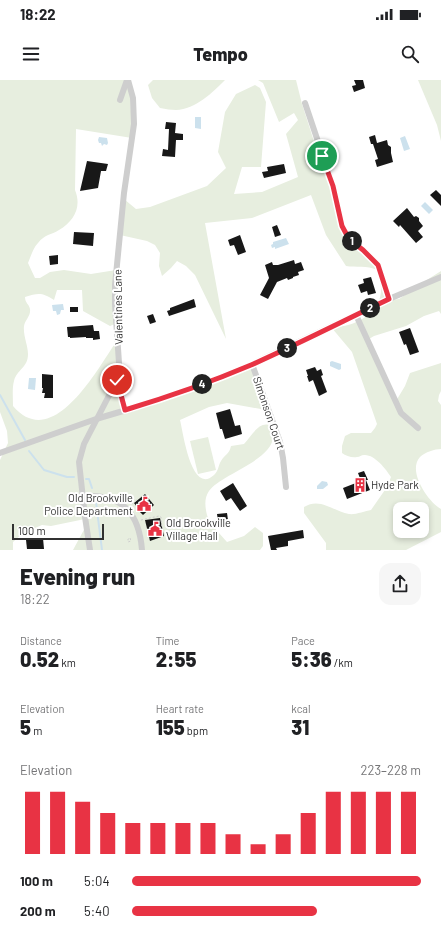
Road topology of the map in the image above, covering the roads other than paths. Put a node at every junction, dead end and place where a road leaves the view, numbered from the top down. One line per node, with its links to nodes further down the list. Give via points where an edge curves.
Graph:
1 (128, 80): 2 (street); 8 (street, Valentines Lane, via 133,98 134,124 116,270 115,304 119,363)
2 (120, 100)
3 (305, 103): 5 (street, via 333,186 342,226 349,239 378,265)
4 (441, 277): 5 (street)
5 (389, 299): 6 (street)
6 (356, 315): 7 (street); 11 (street, via 401,413)
7 (252, 364): 9 (street); 13 (street, Simonson Court, via 280,442)
8 (117, 380): 9 (street); 10 (street, Valentines Lane)
9 (125, 410): 10 (street)
10 (96, 419): 12 (street); 14 (street, Valentines Lane, via 79,462)
11 (418, 428)
12 (0, 453)
13 (286, 487)
14 (82, 496): 15 (street, Valentines Lane); 16 (street, via 105,497 127,508 136,521)
15 (90, 550)
16 (142, 550)

